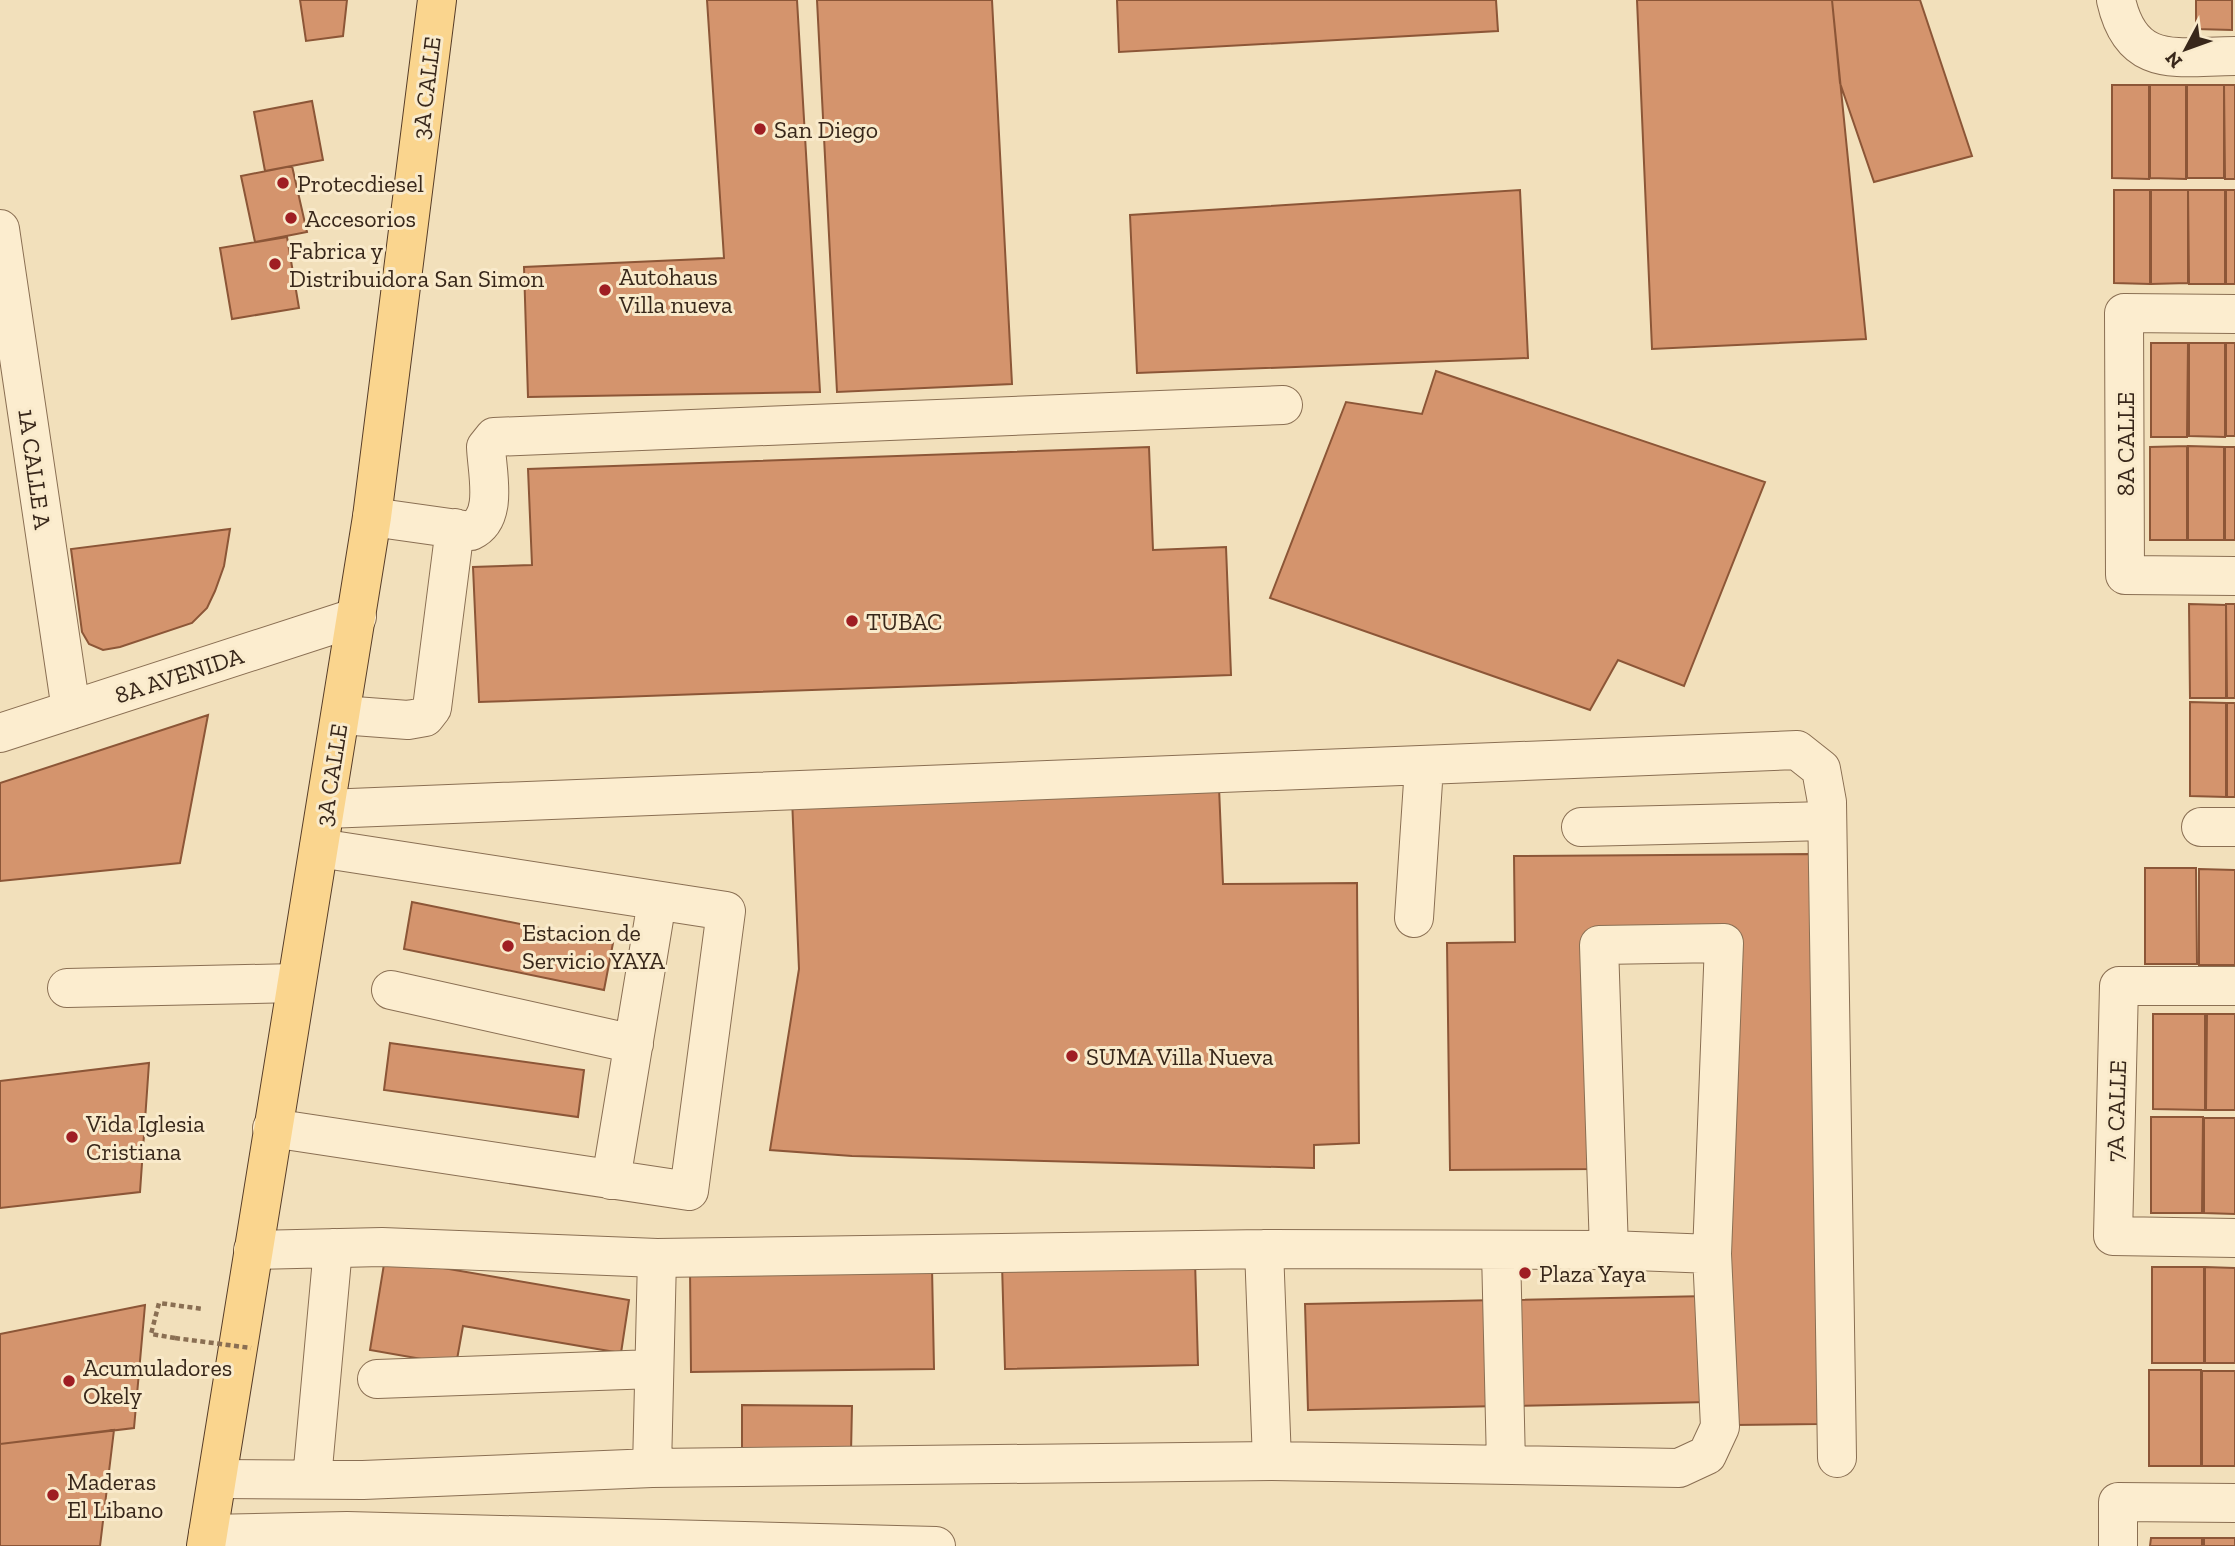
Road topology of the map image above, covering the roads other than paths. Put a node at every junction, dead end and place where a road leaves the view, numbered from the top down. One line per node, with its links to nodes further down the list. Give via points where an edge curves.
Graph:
1 (437, 0): 7 (main road, 3A CALLE)
2 (2116, 0): 3 (street, via 2128,32 2154,56)
3 (2235, 56)
4 (0, 229): 11 (street, 1A CALLE A)
5 (2235, 314): 9 (street, 8A CALLE, via 2124,313 2125,575)
6 (1283, 405): 8 (street, via 494,437 486,447 488,515 471,531)
7 (372, 517): 8 (street); 10 (main road, 3A CALLE)
8 (455, 528): 12 (street, via 432,708 425,717 408,720)
9 (2235, 576)
10 (357, 617): 11 (street, 8A AVENIDA); 12 (main road, 3A CALLE)
11 (71, 710): 13 (street, 8A AVENIDA)
12 (341, 715): 15 (main road, 3A CALLE)
13 (0, 733)
14 (1424, 766): 15 (street); 16 (street, via 1797,750 1821,769); 20 (street)
15 (326, 809): 18 (main road, 3A CALLE)
16 (1826, 821): 17 (street); 38 (street)
17 (1581, 827)
18 (319, 848): 19 (street); 21 (main road, 3A CALLE)
19 (657, 901): 25 (street); 27 (street, via 726,911 689,1191)
20 (1414, 918)
21 (296, 983): 23 (street); 26 (main road, 3A CALLE)
22 (2235, 986): 28 (street, 7A CALLE, via 2119,986 2113,1236)
23 (67, 988)
24 (391, 990): 25 (street)
25 (634, 1044): 27 (street)
26 (272, 1128): 27 (street); 31 (main road, 3A CALLE)
27 (611, 1180)
28 (2235, 1238)
29 (333, 1248): 31 (street); 35 (street); 43 (street)
30 (1264, 1249): 33 (street); 35 (street); 39 (street)
31 (253, 1250): 42 (main road, 3A CALLE)
32 (1609, 1250): 33 (street); 34 (street); 34 (street, via 1599,945 1724,943)
33 (1501, 1251): 40 (street)
34 (1712, 1254): 40 (street, via 1720,1427 1707,1455 1679,1468)
35 (657, 1258): 36 (street)
36 (654, 1369): 37 (street); 41 (street)
37 (377, 1379)
38 (1837, 1458)
39 (1272, 1461): 40 (street); 41 (street)
40 (1506, 1464)
41 (652, 1468): 43 (street)
42 (219, 1479): 43 (street); 45 (main road, 3A CALLE)
43 (312, 1479)
44 (2235, 1503): 50 (street, via 2118,1502)
45 (207, 1540): 46 (street, via 347,1531)
46 (476, 1540): 47 (street)
47 (578, 1541): 48 (street)
48 (671, 1542): 49 (street)
49 (936, 1546)
50 (2118, 1546)

